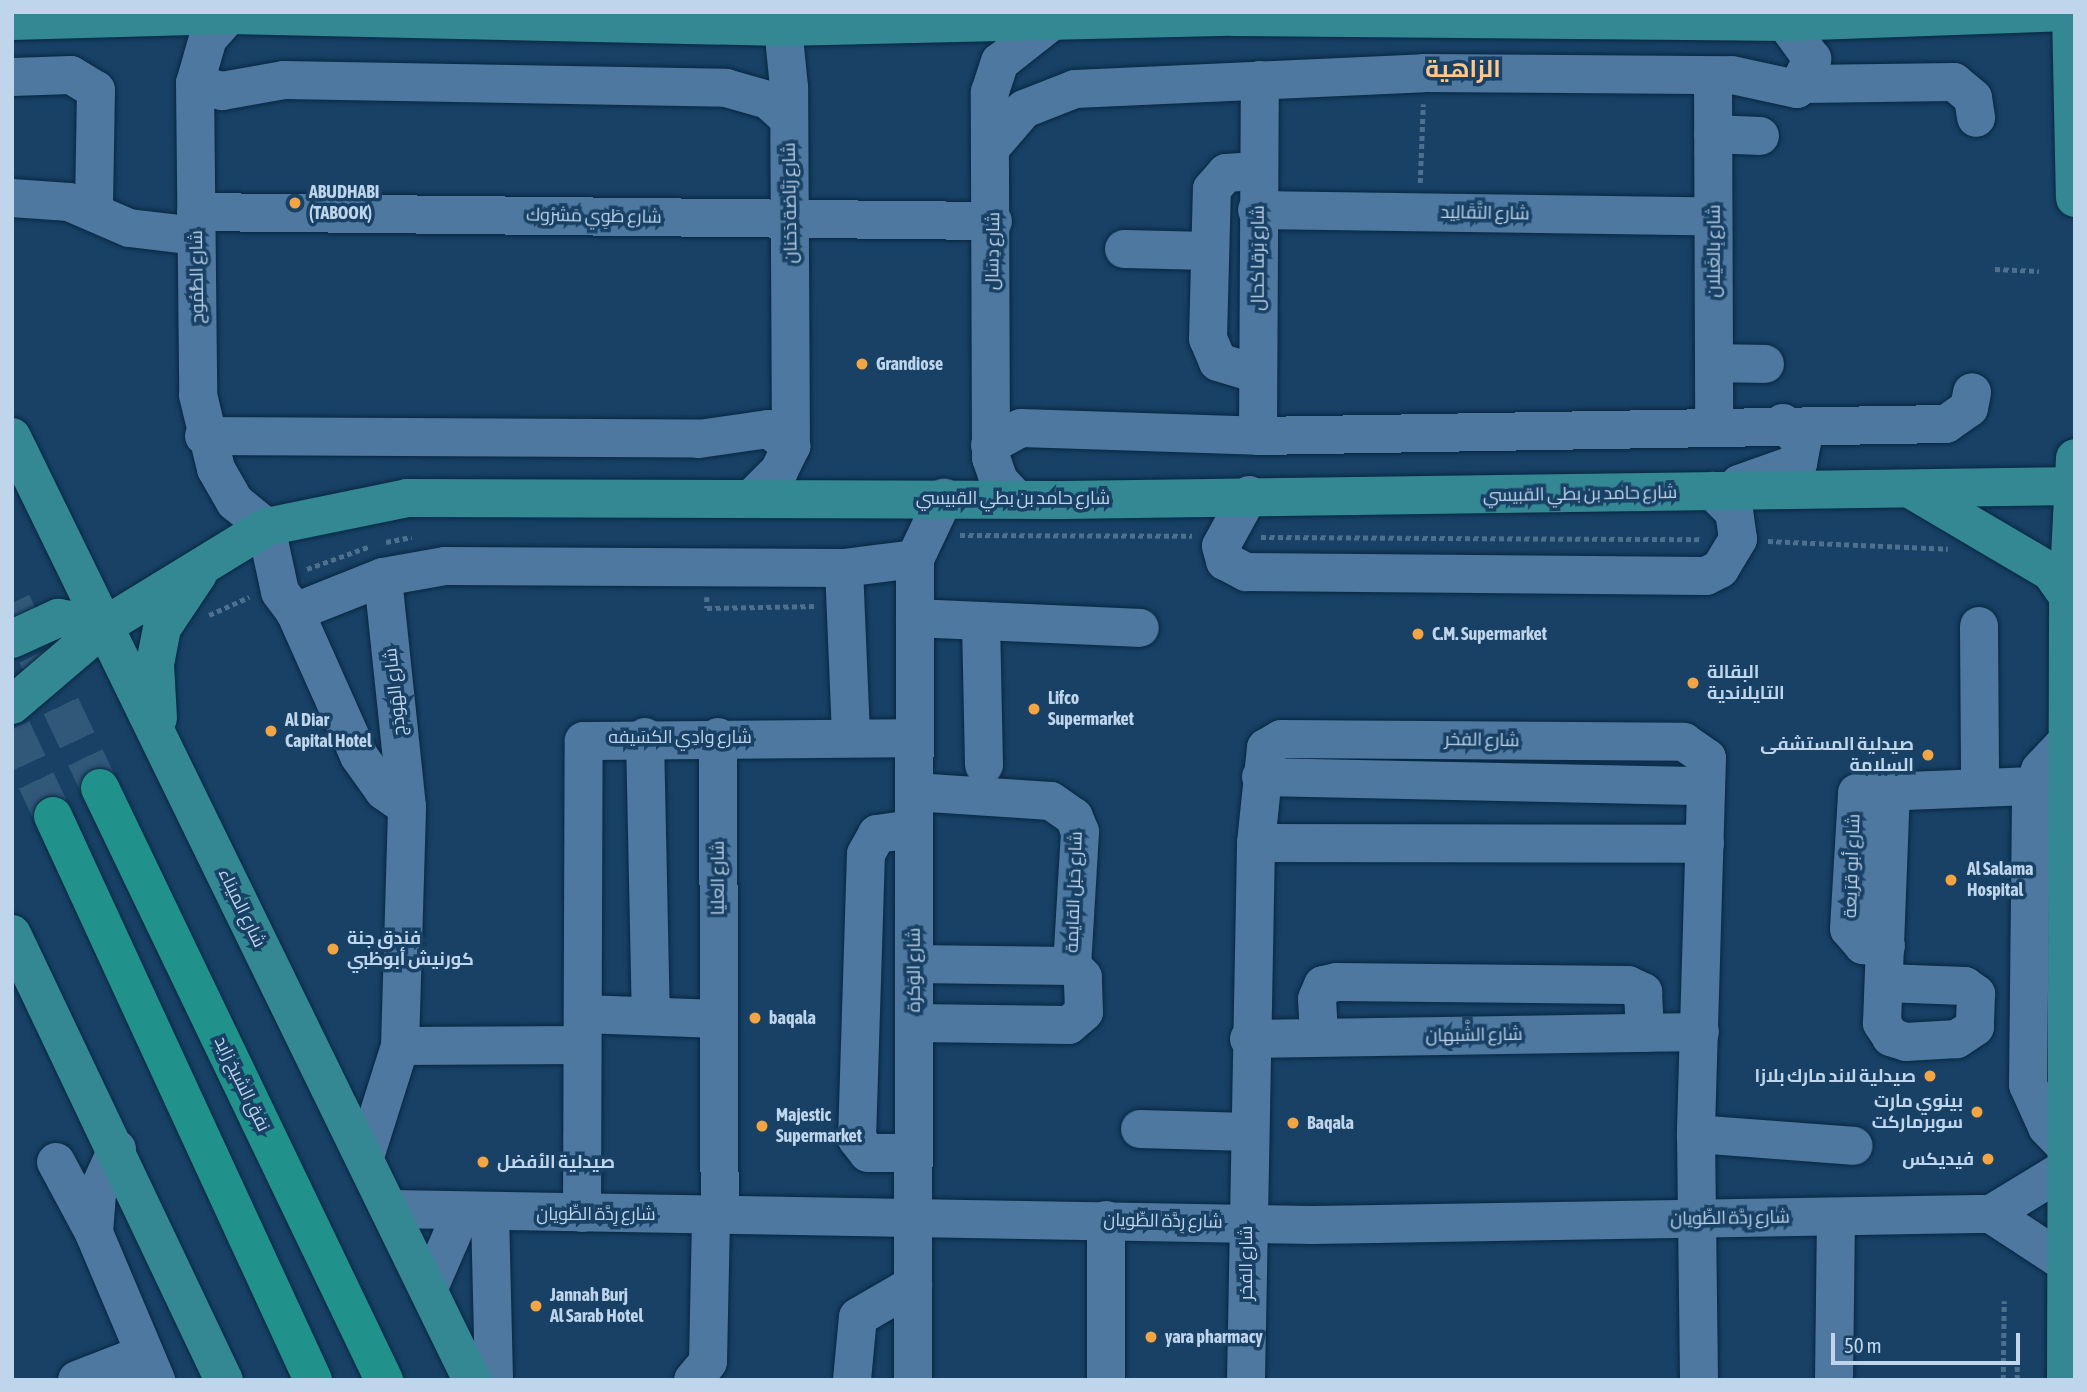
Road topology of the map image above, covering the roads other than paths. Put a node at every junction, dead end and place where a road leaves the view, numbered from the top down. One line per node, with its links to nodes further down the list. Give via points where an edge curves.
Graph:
1 (2070, 12): 5 (main road); 25 (main road)
2 (214, 14): 8 (main road); 9 (main road); 14 (street, شارع الطُّمُوح)
3 (1232, 14): 4 (main road); 6 (main road)
4 (1562, 15): 10 (main road)
5 (1961, 15): 10 (main road)
6 (1047, 17): 7 (main road); 16 (street, شارع دِسَال, via 1000,62)
7 (911, 19): 9 (main road)
8 (12, 21)
9 (754, 22): 18 (street, شارع رَبَّاضة دَخنان)
10 (1785, 22): 15 (street, via 1812,59)
11 (12, 76): 26 (street, via 71,75 96,90)
12 (1713, 76): 13 (street, via 1424,72); 15 (street, via 1755,76 1784,88); 20 (street, شارع بِالغَيلان)
13 (1259, 80): 17 (street, via 1063,90); 23 (street, شارع بَرقا كحال)
14 (195, 83): 18 (street, via 222,91 284,80 726,88 762,96); 31 (street, شارع الطُّمُوح)
15 (1805, 84): 19 (street, via 1955,82 1973,98)
16 (990, 92): 17 (street); 22 (street, شارع دِسَال)
17 (1024, 109): 22 (street)
18 (788, 118): 29 (street, شارع رَبَّاضة دَخنان)
19 (1976, 118)
20 (1713, 134): 21 (street); 28 (street, شارع بِالغَيلان)
21 (1760, 136)
22 (993, 144): 30 (street, شارع دِسَال)
23 (1258, 171): 27 (street, شارع بَرقا كحال); 33 (street, via 1233,171 1215,183)
24 (12, 198): 26 (street)
25 (2075, 198)
26 (94, 208): 31 (street, شارع طَوِي مَشرُوك, via 129,228)
27 (1257, 210): 28 (street, شارع التَّقَالِيد); 36 (street, شارع بَرقا كحال)
28 (1713, 216): 34 (street, شارع بِالغَيلان)
29 (790, 219): 30 (street, شارع طَوِي مَشرُوك); 31 (street, شارع طَوِي مَشرُوك); 44 (street, شارع رَبَّاضة دَخنان, via 794,379)
30 (993, 221): 43 (street, شارع دِسَال, via 991,397)
31 (196, 224): 40 (street, شارع الطُّمُوح)
32 (1124, 249): 33 (street)
33 (1210, 251): 36 (street, via 1210,350 1224,367)
34 (1714, 363): 35 (street); 39 (street, شارع بِالغَيلان)
35 (1765, 364)
36 (1258, 374): 41 (street, شارع بَرقا كحال)
37 (1972, 392): 38 (street, via 1969,408 1946,424)
38 (1783, 423): 39 (street); 46 (street, via 1802,442 1798,463 1787,472)
39 (1714, 427): 41 (street)
40 (204, 436): 44 (street); 53 (street, شارع الطُّمُوح, via 227,491)
41 (1258, 436): 43 (street)
42 (12, 437): 62 (main road, شارع الميناء)
43 (1005, 437): 52 (street, شارع دِسَال, via 999,481)
44 (777, 438): 48 (street, شارع رَبَّاضة دَخنان, via 779,471)
45 (2074, 476): 47 (main road, شارع حامد بن بطي القبيسي); 60 (main road)
46 (1713, 491): 47 (main road, شارع حامد بن بطي القبيسي); 49 (main road, شارع حامد بن بطي القبيسي); 49 (street, via 1734,512 1738,540 1720,569 1706,576 1246,572 1225,561 1221,546)
47 (1914, 492): 60 (main road, via 2051,572)
48 (755, 495): 50 (main road, شارع حامد بن بطي القبيسي); 53 (main road, شارع حامد بن بطي القبيسي, via 407,498)
49 (1249, 495): 52 (main road, شارع حامد بن بطي القبيسي)
50 (876, 497): 51 (main road, شارع حامد بن بطي القبيسي); 55 (street)
51 (944, 498): 52 (main road, شارع حامد بن بطي القبيسي); 55 (street, شارع الوَكرة)
52 (1016, 499)
53 (266, 527): 54 (main road, شارع حامد بن بطي القبيسي); 58 (street, via 279,592)
54 (207, 559): 62 (main road, شارع حامد بن بطي القبيسي); 69 (main road, via 162,628 155,664)
55 (915, 559): 56 (street); 59 (street, شارع الوَكرة)
56 (844, 568): 57 (street, via 445,566); 70 (street)
57 (383, 578): 58 (street); 77 (street, شارع الهَودَج)
58 (295, 612): 77 (street, via 359,756 384,791)
59 (915, 618): 61 (street); 71 (street, شارع الوَكرة)
60 (2070, 619): 72 (main road)
61 (981, 621): 64 (street); 73 (street)
62 (106, 625): 65 (main road, via 58,618); 66 (main road, شارع حامد بن بطي القبيسي); 69 (main road, شارع الميناء)
63 (1979, 625): 75 (street)
64 (1140, 628)
65 (12, 639)
66 (12, 705)
67 (645, 737): 68 (street, شارع وادِي الكسَيفه); 86 (street); 91 (street, شارع وادِي الكسَيفه, via 594,737 579,750)
68 (718, 737): 70 (street, شارع وادِي الكسَيفه); 87 (street, شارع العليا)
69 (158, 738): 103 (main road, شارع الميناء)
70 (851, 738): 71 (street, شارع وادِي الكسَيفه)
71 (914, 738): 78 (street, شارع الوَكرة)
72 (2070, 738): 74 (street); 104 (main road)
73 (984, 765)
74 (2034, 786): 75 (street, شارع أبو قِرَيعة); 90 (street)
75 (1980, 787): 84 (street, شارع أبو قِرَيعة, via 1861,790 1854,800 1849,929)
76 (100, 788): 124 (highway, نفق الشيخ زايد)
77 (407, 807): 96 (street, شارع الهَودَج)
78 (914, 811): 83 (street, شارع الوَكرة); 85 (street, شارع حَبل القايمة, via 1051,801 1074,817 1080,832); 102 (street, شارع حَبل القايمة, via 877,834 866,854 857,1139 868,1153)
79 (53, 816): 123 (highway)
80 (1256, 843): 81 (street); 81 (street, شارع الفخر, via 1266,748 1280,738 1684,742 1707,758); 95 (street, شارع الفخر)
81 (1705, 844): 92 (street, شارع الفخر)
82 (12, 934): 101 (main road)
83 (914, 964): 85 (street, شارع حَبل القايمة); 88 (street, شارع الوَكرة)
84 (1885, 964): 89 (street, شارع أبو قِرَيعة, via 1965,986 1976,994); 89 (street, via 1882,1023 1898,1041 1957,1039)
85 (1072, 966): 88 (street, شارع حَبل القايمة, via 1083,977 1084,1012 1069,1025)
86 (651, 1016): 87 (street); 91 (street)
87 (718, 1018): 109 (street, شارع العليا)
88 (914, 1023): 102 (street, شارع الوَكرة)
89 (1975, 1027): 90 (street)
90 (2030, 1028): 104 (street, via 2033,1100)
91 (583, 1030): 96 (street); 107 (street, شارع وادِي الكسَيفه)
92 (1700, 1032): 93 (street, شارع الشَّبهان); 99 (street, شارع الفخر)
93 (1645, 1033): 94 (street, شارع الشَّبهان); 94 (street, via 1643,992 1628,985 1337,982 1323,985 1317,999)
94 (1319, 1036): 95 (street, شارع الشَّبهان)
95 (1249, 1039): 98 (street, شارع الفخر)
96 (400, 1046): 103 (street, شارع الهَودَج)
97 (1140, 1129): 98 (street)
98 (1249, 1132): 115 (street, شارع الفخر)
99 (1696, 1134): 100 (street); 113 (street, شارع الفخر)
100 (1854, 1146)
101 (117, 1149): 116 (street, via 97,1193); 122 (main road)
102 (913, 1153): 111 (street, شارع الوَكرة)
103 (365, 1157): 106 (main road, شارع الميناء)
104 (2068, 1158): 110 (street); 117 (main road)
105 (56, 1162): 116 (street)
106 (391, 1209): 108 (street, شارع رِدَّة الطِّويان); 119 (main road, شارع الميناء)
107 (583, 1213): 108 (street, شارع رِدَّة الطِّويان); 109 (street, شارع رِدَّة الطِّويان)
108 (475, 1214): 119 (street); 126 (street)
109 (715, 1214): 111 (street, شارع رِدَّة الطِّويان); 127 (street, شارع العليا, via 708,1362)
110 (1991, 1214): 112 (street, شارع رِدَّة الطِّويان); 117 (street)
111 (913, 1217): 114 (street, شارع رِدَّة الطِّويان); 118 (street, شارع الوَكرة)
112 (1836, 1217): 113 (street, شارع رِدَّة الطِّويان); 133 (street)
113 (1701, 1218): 115 (street, شارع رِدَّة الطِّويان); 132 (street, شارع الفخر)
114 (1106, 1220): 115 (street, شارع رِدَّة الطِّويان); 130 (street)
115 (1246, 1223): 131 (street, شارع الفخر)
116 (94, 1233): 120 (street)
117 (2066, 1263): 134 (main road)
118 (913, 1285): 128 (street, via 858,1317); 129 (street, شارع الوَكرة)
119 (429, 1288): 125 (main road, شارع الميناء)
120 (150, 1367): 121 (street)
121 (77, 1380)
122 (224, 1380)
123 (313, 1380)
124 (384, 1380)
125 (472, 1380)
126 (494, 1380)
127 (693, 1380)
128 (852, 1380)
129 (912, 1380)
130 (1106, 1380)
131 (1246, 1380)
132 (1699, 1380)
133 (1834, 1380)
134 (2066, 1380)

